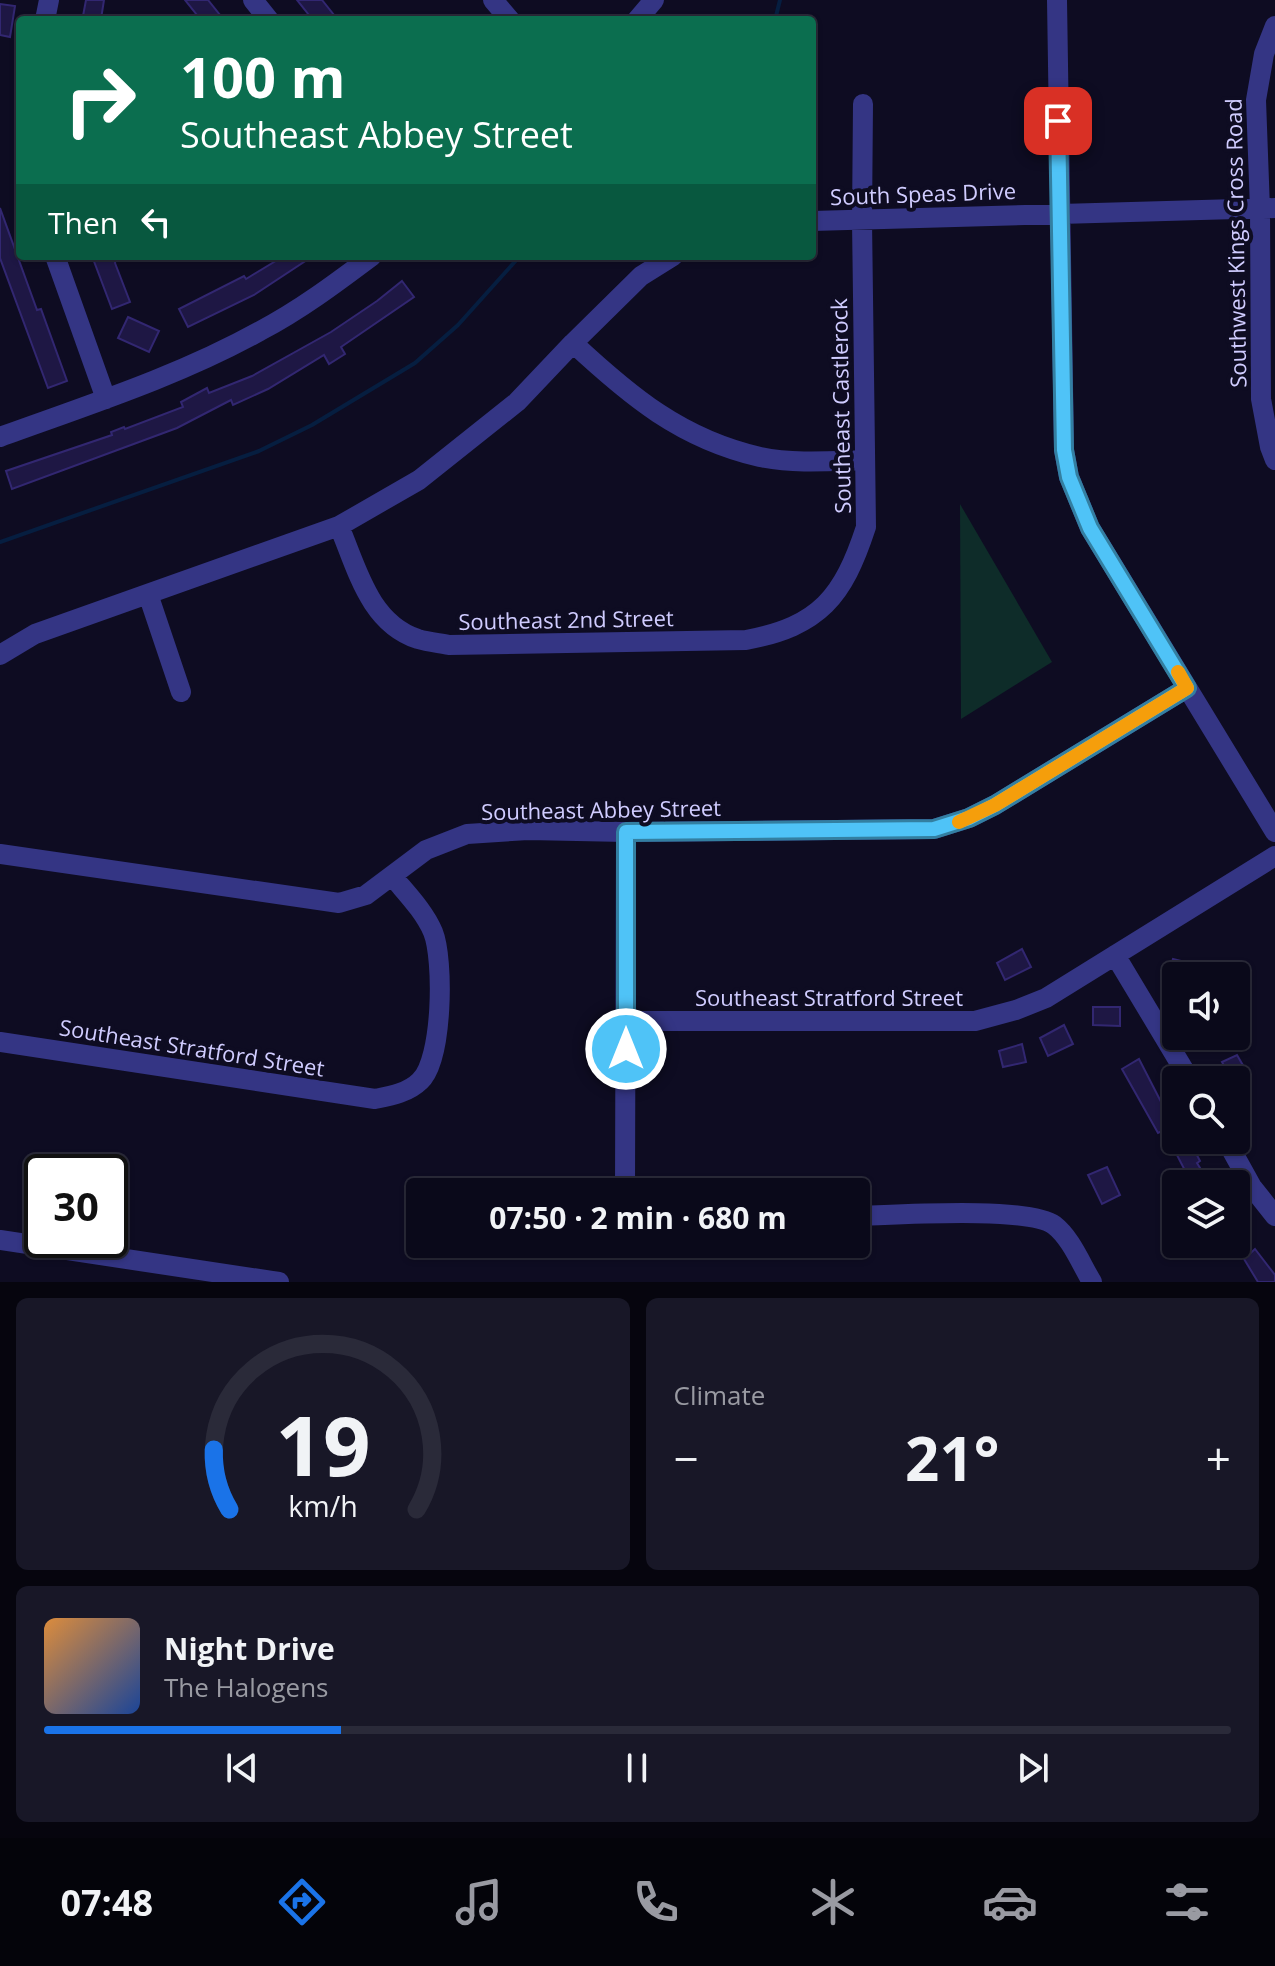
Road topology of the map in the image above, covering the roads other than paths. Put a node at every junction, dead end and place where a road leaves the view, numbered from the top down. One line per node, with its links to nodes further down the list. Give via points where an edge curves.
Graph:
1 (253, 0): 5 (street)
2 (493, 0): 6 (street)
3 (654, 0): 7 (street)
4 (1057, 0): 11 (street)
5 (266, 16)
6 (507, 16)
7 (640, 16)
8 (1275, 26): 10 (street, Southwest Kings Cross Road, via 1256,100)
9 (863, 104): 12 (street, Southeast Castlerock)
10 (1268, 208): 11 (street, South Speas Drive); 21 (street, Southwest Kings Cross Road, via 1261,399)
11 (1059, 212): 12 (street, South Speas Drive); 26 (street, via 1069,477 1090,528)
12 (862, 220): 13 (street, South Speas Drive); 20 (street, Southeast Castlerock)
13 (816, 221)
14 (56, 260): 18 (street)
15 (367, 260): 18 (street, via 260,332)
16 (667, 260): 17 (street, via 641,276)
17 (573, 343): 20 (street, via 648,408 715,442 761,457); 22 (street, via 472,441 419,480)
18 (106, 399): 19 (street)
19 (0, 437)
20 (865, 460): 24 (street, Southeast Castlerock, via 866,527 841,587 802,624)
21 (1275, 460)
22 (339, 526): 23 (street); 24 (street, Southeast 2nd Street, via 371,602 390,624 417,639 449,645)
23 (148, 594): 25 (street, via 35,634); 27 (street)
24 (763, 636)
25 (0, 655)
26 (1187, 688): 28 (street, Southeast Abbey Street, via 995,805 952,825); 29 (street)
27 (181, 692)
28 (626, 832): 32 (street, Southeast Abbey Street, via 467,834 426,850); 34 (street)
29 (1275, 832)
30 (0, 854): 32 (street, Southeast Abbey Street, via 339,903 366,895)
31 (1275, 856): 33 (street, Southeast Stratford Street)
32 (393, 877): 35 (street, Southeast Stratford Street, via 434,934 439,1033 426,1089 375,1099)
33 (1115, 955): 34 (street, Southeast Stratford Street, via 1046,998 975,1021); 36 (street)
34 (626, 1021): 38 (street)
35 (0, 1042)
36 (1182, 1066)
37 (1234, 1154): 40 (street)
38 (625, 1178)
39 (870, 1216): 43 (street, via 1055,1217)
40 (1275, 1216)
41 (0, 1240): 42 (street)
42 (279, 1282)
43 (1092, 1282)

